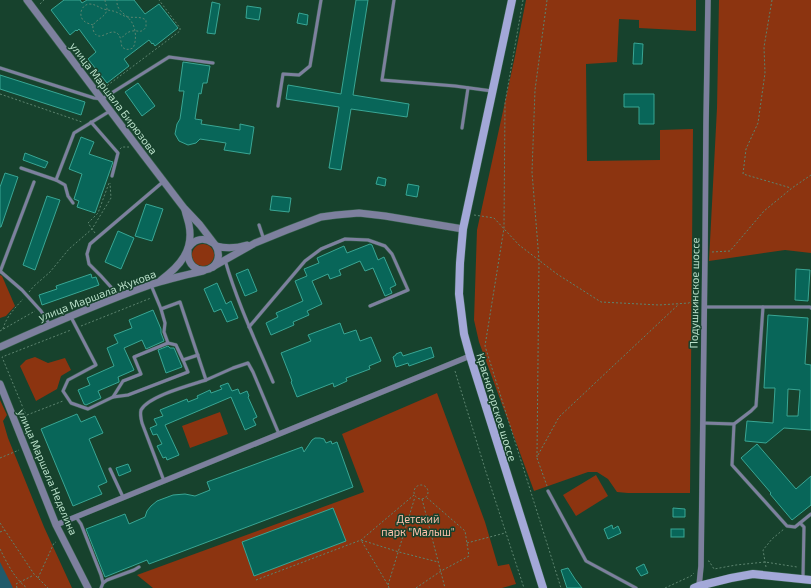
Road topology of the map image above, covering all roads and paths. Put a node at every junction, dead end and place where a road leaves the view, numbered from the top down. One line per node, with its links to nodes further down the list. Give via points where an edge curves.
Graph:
1 (27, 0): 25 (street, улица Маршала Бирюзова)
2 (44, 0): 13 (path)
3 (104, 0): 14 (path)
4 (117, 0): 15 (path, via 118,8)
5 (159, 0): 21 (path, via 180,31)
6 (321, 0): 26 (lane, via 310,66 299,76 283,74)
7 (394, 0): 22 (lane, via 382,80)
8 (512, 0): 23 (main road, Красногорское шоссе)
9 (523, 0): 41 (path, via 505,103)
10 (546, 0): 51 (path, via 535,90 532,172)
11 (708, 0): 49 (street, Подушкинское шоссе)
12 (772, 0): 36 (path, via 764,47 765,73 758,123 746,149 743,174)
13 (40, 4)
14 (107, 10): 15 (path); 16 (path); 16 (path, via 91,4 84,6 81,10 82,18)
15 (127, 17): 17 (path); 17 (path, via 146,20 145,29)
16 (93, 25): 18 (path, via 98,36 116,32)
17 (135, 31): 18 (path); 18 (path, via 136,40 133,48 126,50 122,47)
18 (120, 39)
19 (213, 63): 25 (lane, via 169,57)
20 (0, 68): 25 (lane)
21 (104, 88)
22 (468, 88): 23 (lane); 29 (lane)
23 (492, 91): 39 (main road, Красногорское шоссе)
24 (0, 94): 28 (path)
25 (102, 99): 27 (street, улица Маршала Бирюзова)
26 (278, 106)
27 (110, 111): 28 (lane); 34 (street, улица Маршала Бирюзова)
28 (90, 123): 32 (lane, via 118,153); 33 (lane, via 74,133)
29 (462, 128)
30 (21, 168): 33 (lane)
31 (811, 175): 36 (path)
32 (112, 176)
33 (56, 180): 37 (lane, via 65,185)
34 (164, 181): 38 (street, улица Маршала Бирюзова); 44 (lane)
35 (34, 182): 54 (lane)
36 (792, 188): 49 (path, via 764,211 730,251)
37 (73, 203)
38 (184, 208): 47 (street); 48 (street, via 190,226)
39 (466, 214): 41 (path, via 494,218); 43 (main road, Красногорское шоссе)
40 (259, 226): 45 (lane)
41 (504, 228): 51 (path, via 519,245); 141 (path, via 485,346)
42 (92, 229): 42 (path, via 88,223 98,213 110,182 112,198); 44 (path); 57 (path, via 69,249)
43 (463, 229): 45 (street, via 359,213 321,217); 76 (main road, Красногорское шоссе, via 459,294 464,334)
44 (97, 237): 58 (lane, via 90,244 87,254 89,264)
45 (264, 240): 46 (street)
46 (255, 243): 47 (street, via 232,248); 50 (street)
47 (216, 245): 48 (street, via 208,240 199,239); 52 (street, via 219,257)
48 (188, 249): 53 (street, via 188,260 193,267); 55 (street, via 177,267)
49 (705, 252): 62 (street, Подушкинское шоссе)
50 (225, 260): 52 (street); 69 (lane)
51 (539, 260): 60 (path, via 601,302); 91 (path)
52 (213, 267): 53 (street)
53 (205, 270): 55 (street, улица Маршала Жукова)
54 (0, 272): 57 (lane)
55 (153, 284): 58 (street, улица Маршала Жукова); 59 (lane)
56 (699, 290): 60 (path, via 689,304)
57 (27, 295): 65 (lane); 71 (path, via 5,321)
58 (119, 296): 67 (street, улица Маршала Жукова)
59 (156, 296): 66 (lane); 70 (path)
60 (680, 304): 91 (path, via 559,417)
61 (370, 306): 69 (lane, via 408,290 392,254 385,246 368,240 345,239 321,249 305,261)
62 (704, 307): 63 (lane); 87 (street, Подушкинское шоссе)
63 (763, 307): 64 (lane); 88 (lane, via 756,406)
64 (811, 308)
65 (39, 309): 68 (lane); 71 (path)
66 (161, 309): 73 (lane); 75 (lane, via 180,302)
67 (71, 316): 68 (street, улица Маршала Жукова); 70 (lane)
68 (50, 324): 74 (street, улица Маршала Жукова)
69 (249, 327): 82 (lane)
70 (77, 328): 77 (path); 85 (lane, via 96,366 68,380 64,391)
71 (3, 329): 72 (path)
72 (0, 331)
73 (168, 343): 79 (lane, via 176,345); 84 (lane, via 134,357 141,374 123,381)
74 (0, 347)
75 (198, 355): 79 (lane); 81 (lane)
76 (470, 356): 89 (street); 140 (main road, Красногорское шоссе)
77 (2, 357): 78 (path); 86 (path)
78 (0, 358)
79 (183, 360): 84 (lane, via 188,372 128,395)
80 (455, 371): 109 (path)
81 (206, 380): 89 (lane, via 248,364); 94 (lane, via 158,396 141,410 142,423)
82 (273, 382)
83 (0, 384): 90 (street, улица Маршала Неделина)
84 (113, 397): 85 (lane, via 88,408 71,403)
85 (68, 399): 86 (path)
86 (26, 415): 101 (path, via 34,443 58,502)
87 (703, 423): 88 (lane); 115 (street, Подушкинское шоссе)
88 (734, 424): 105 (lane, via 732,465)
89 (279, 434): 94 (street)
90 (24, 447): 92 (path); 104 (street, улица Маршала Неделина)
91 (537, 457): 95 (path)
92 (0, 458)
93 (110, 469): 97 (lane)
94 (164, 480): 97 (street)
95 (548, 491): 142 (lane, via 586,561)
96 (415, 496): 98 (path, via 414,488 417,485 428,489); 99 (path); 111 (path); 114 (path)
97 (123, 497): 101 (street)
98 (426, 497): 99 (path); 112 (path, via 465,531)
99 (422, 499): 116 (path)
100 (811, 514): 103 (lane)
101 (73, 517): 104 (street); 128 (lane, via 81,524)
102 (0, 523): 106 (path)
103 (800, 523): 105 (lane, via 795,527); 119 (lane, via 804,528)
104 (56, 525): 110 (street, улица Маршала Неделина)
105 (787, 526): 117 (path, via 764,550)
106 (5, 530): 108 (path); 122 (path)
107 (75, 530): 110 (path)
108 (0, 532)
109 (506, 533): 112 (path); 139 (path)
110 (62, 538): 124 (path, via 54,543); 134 (street, улица Маршала Неделина)
111 (361, 540): 114 (path); 125 (path); 129 (path)
112 (467, 543): 120 (path, via 469,556)
113 (0, 550): 127 (path)
114 (399, 552): 116 (path); 129 (path)
115 (701, 561): 117 (path, via 710,561 714,569); 130 (street, Подушкинское шоссе)
116 (438, 562): 120 (path)
117 (765, 562): 119 (path); 123 (path)
118 (139, 567): 128 (lane)
119 (804, 568): 126 (lane)
120 (441, 571): 137 (path); 138 (path)
121 (694, 572): 143 (path, via 691,576)
122 (34, 574): 124 (path); 127 (path)
123 (768, 575): 126 (main road); 130 (main road, via 753,574)
124 (38, 578): 133 (path)
125 (256, 580)
126 (807, 580)
127 (20, 582): 131 (path, via 16,584); 132 (path)
128 (103, 583): 135 (lane)
129 (388, 585): 136 (path)
130 (698, 587)
131 (18, 588)
132 (27, 588)
133 (48, 588)
134 (88, 588)
135 (102, 588)
136 (389, 588)
137 (416, 588)
138 (446, 588)
139 (524, 588)
140 (543, 588)
141 (561, 588)
142 (636, 588)
143 (665, 588)

